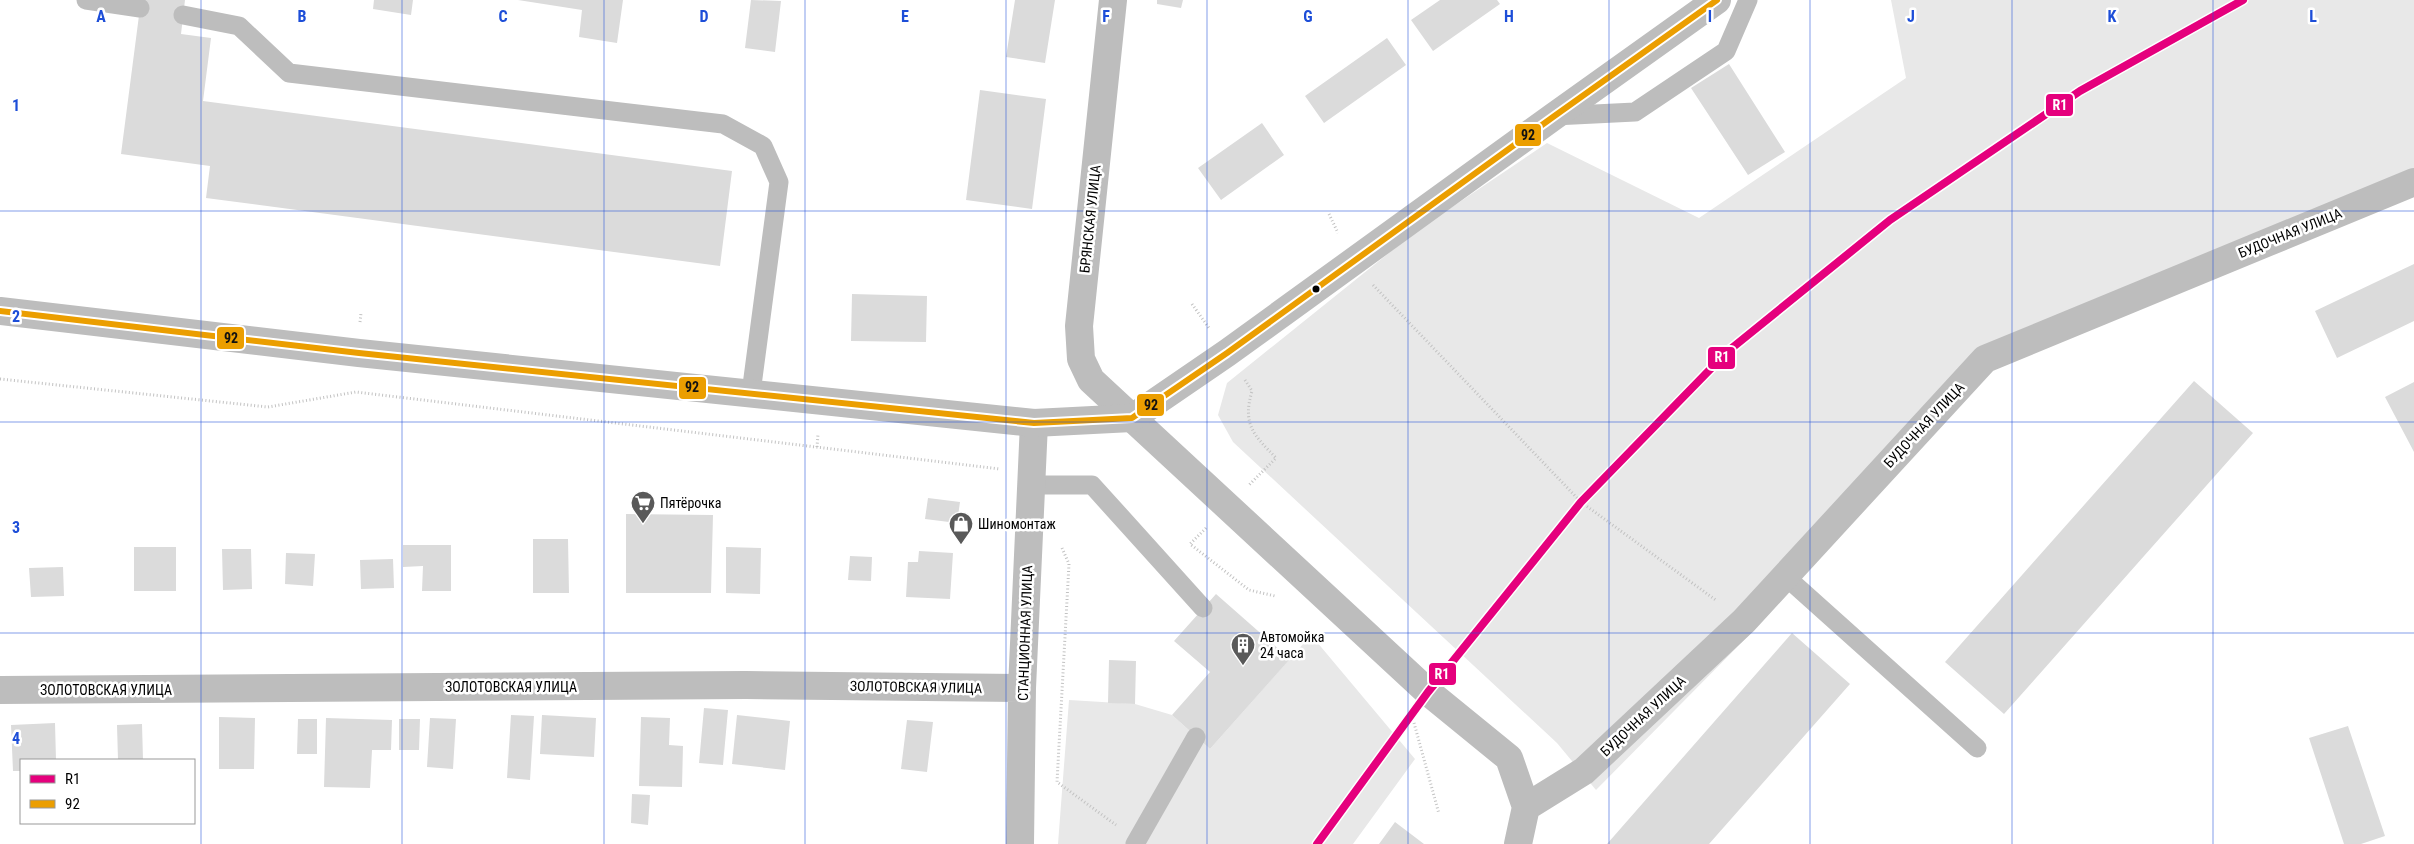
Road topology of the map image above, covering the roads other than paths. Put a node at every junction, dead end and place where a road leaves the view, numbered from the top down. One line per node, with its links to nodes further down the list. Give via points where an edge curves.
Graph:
1 (86, 0): 5 (lane)
2 (1113, 0): 11 (street, БРЯНСКАЯ УЛИЦА, via 1079,326 1081,359 1091,380)
3 (1718, 0): 7 (street)
4 (1748, 0): 7 (lane, via 1726,51 1635,112)
5 (140, 8)
6 (184, 15): 10 (lane, via 239,26 289,73 724,124 764,146 779,182)
7 (1552, 116): 11 (street, via 1227,353)
8 (2414, 182): 14 (street, БУДОЧНАЯ УЛИЦА, via 1986,359)
9 (0, 311): 10 (street, via 359,353)
10 (751, 393): 12 (street)
11 (1132, 418): 12 (street); 20 (street, БРЯНСКАЯ УЛИЦА, via 1428,692 1510,758)
12 (1034, 423): 13 (street, СТАНЦИОННАЯ УЛИЦА)
13 (1031, 484): 15 (lane, via 1092,485); 16 (street, СТАНЦИОННАЯ УЛИЦА)
14 (1785, 576): 19 (lane); 20 (street, БУДОЧНАЯ УЛИЦА, via 1744,621 1584,771)
15 (1203, 608)
16 (1022, 688): 17 (street, ЗОЛОТОВСКАЯ УЛИЦА, via 746,685); 22 (street, СТАНЦИОННАЯ УЛИЦА)
17 (0, 690)
18 (1196, 736): 21 (lane)
19 (1977, 748)
20 (1526, 807): 23 (street)
21 (1137, 842)
22 (1020, 844)
23 (1518, 844)

